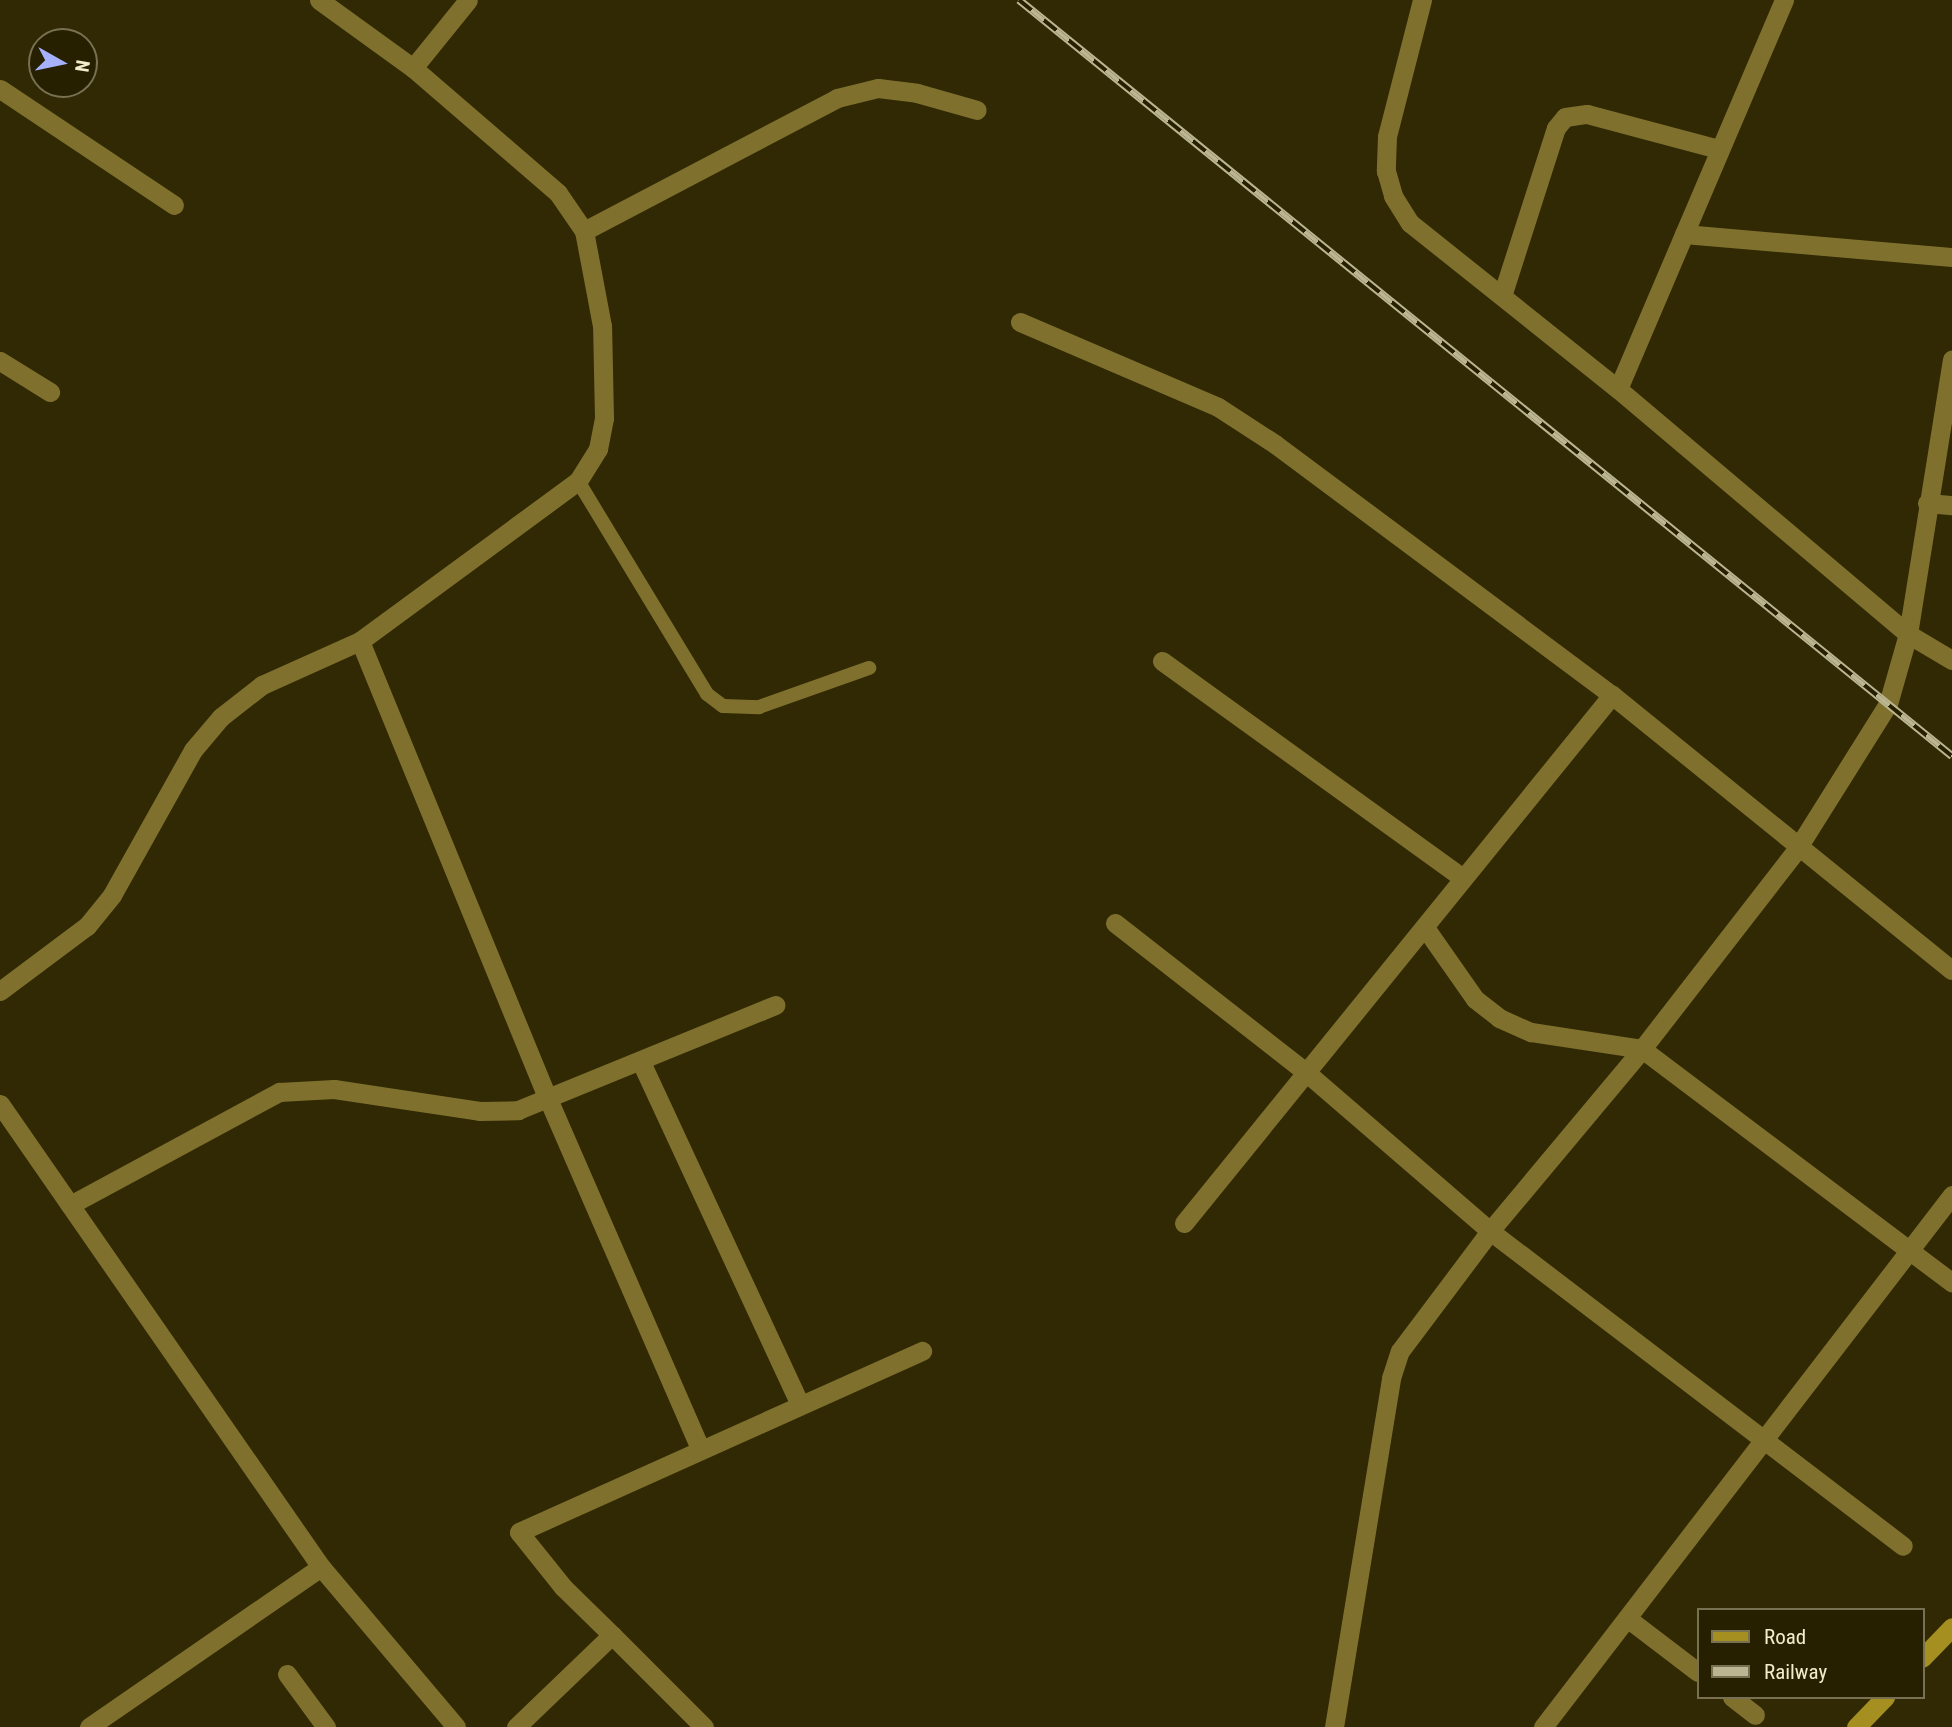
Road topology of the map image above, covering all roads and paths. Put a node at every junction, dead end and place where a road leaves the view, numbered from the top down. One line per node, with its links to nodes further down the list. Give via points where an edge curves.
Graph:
1 (319, 0): 5 (street)
2 (468, 0): 5 (street)
3 (1422, 0): 13 (street, via 1387,136 1390,183 1410,223)
4 (1784, 0): 8 (street)
5 (413, 68): 10 (street, via 558,194)
6 (0, 89): 9 (street)
7 (977, 110): 10 (street, via 917,93 878,88 837,98)
8 (1719, 149): 11 (street); 13 (street, via 1587,114 1565,117 1556,128)
9 (174, 205)
10 (584, 231): 19 (street, via 602,326 604,418 598,449)
11 (1684, 234): 12 (street); 17 (street)
12 (1952, 257)
13 (1502, 296): 17 (street)
14 (1020, 322): 27 (street, via 1230,415)
15 (1952, 360): 20 (street)
16 (0, 362): 18 (street)
17 (1618, 389): 22 (street)
18 (50, 391)
19 (578, 481): 23 (street); 26 (lane, via 707,694 723,706 759,707)
20 (1927, 503): 21 (street); 22 (street)
21 (1952, 505)
22 (1908, 634): 24 (street); 28 (street, via 1888,704)
23 (360, 641): 33 (street, via 262,685 221,717 193,750 112,895 87,926); 38 (street)
24 (1952, 660)
25 (1162, 662): 29 (street)
26 (869, 668)
27 (1612, 695): 28 (street); 29 (street)
28 (1797, 849): 32 (street); 35 (street)
29 (1462, 877): 31 (street)
30 (1115, 923): 37 (street)
31 (1426, 929): 35 (street, via 1475,999 1499,1018 1531,1032); 37 (street)
32 (1952, 970)
33 (0, 991)
34 (775, 1005): 36 (street)
35 (1642, 1049): 43 (street); 44 (street)
36 (641, 1062): 38 (street); 47 (street)
37 (1307, 1073): 42 (street); 43 (street)
38 (549, 1101): 41 (street, via 519,1110 479,1111 334,1088 279,1091); 49 (street)
39 (0, 1104): 41 (street)
40 (1952, 1195): 44 (street)
41 (70, 1205): 51 (street)
42 (1184, 1223)
43 (1490, 1231): 48 (street); 66 (street, via 1411,1332 1397,1360)
44 (1909, 1248): 45 (street); 48 (street)
45 (1952, 1283)
46 (922, 1351): 47 (street)
47 (800, 1404): 49 (street)
48 (1765, 1439): 50 (street); 52 (street)
49 (700, 1448): 54 (street, via 519,1532)
50 (1903, 1546)
51 (321, 1567): 61 (street); 63 (street)
52 (1627, 1618): 56 (street); 67 (street)
53 (1952, 1627): 55 (main road)
54 (612, 1635): 64 (street); 65 (street)
55 (1924, 1656)
56 (1696, 1670)
57 (287, 1674): 62 (street)
58 (1735, 1699): 60 (street)
59 (1883, 1699): 68 (main road)
60 (1755, 1715)
61 (89, 1727)
62 (326, 1727)
63 (456, 1727)
64 (516, 1727)
65 (704, 1727)
66 (1334, 1727)
67 (1543, 1727)
68 (1856, 1727)

